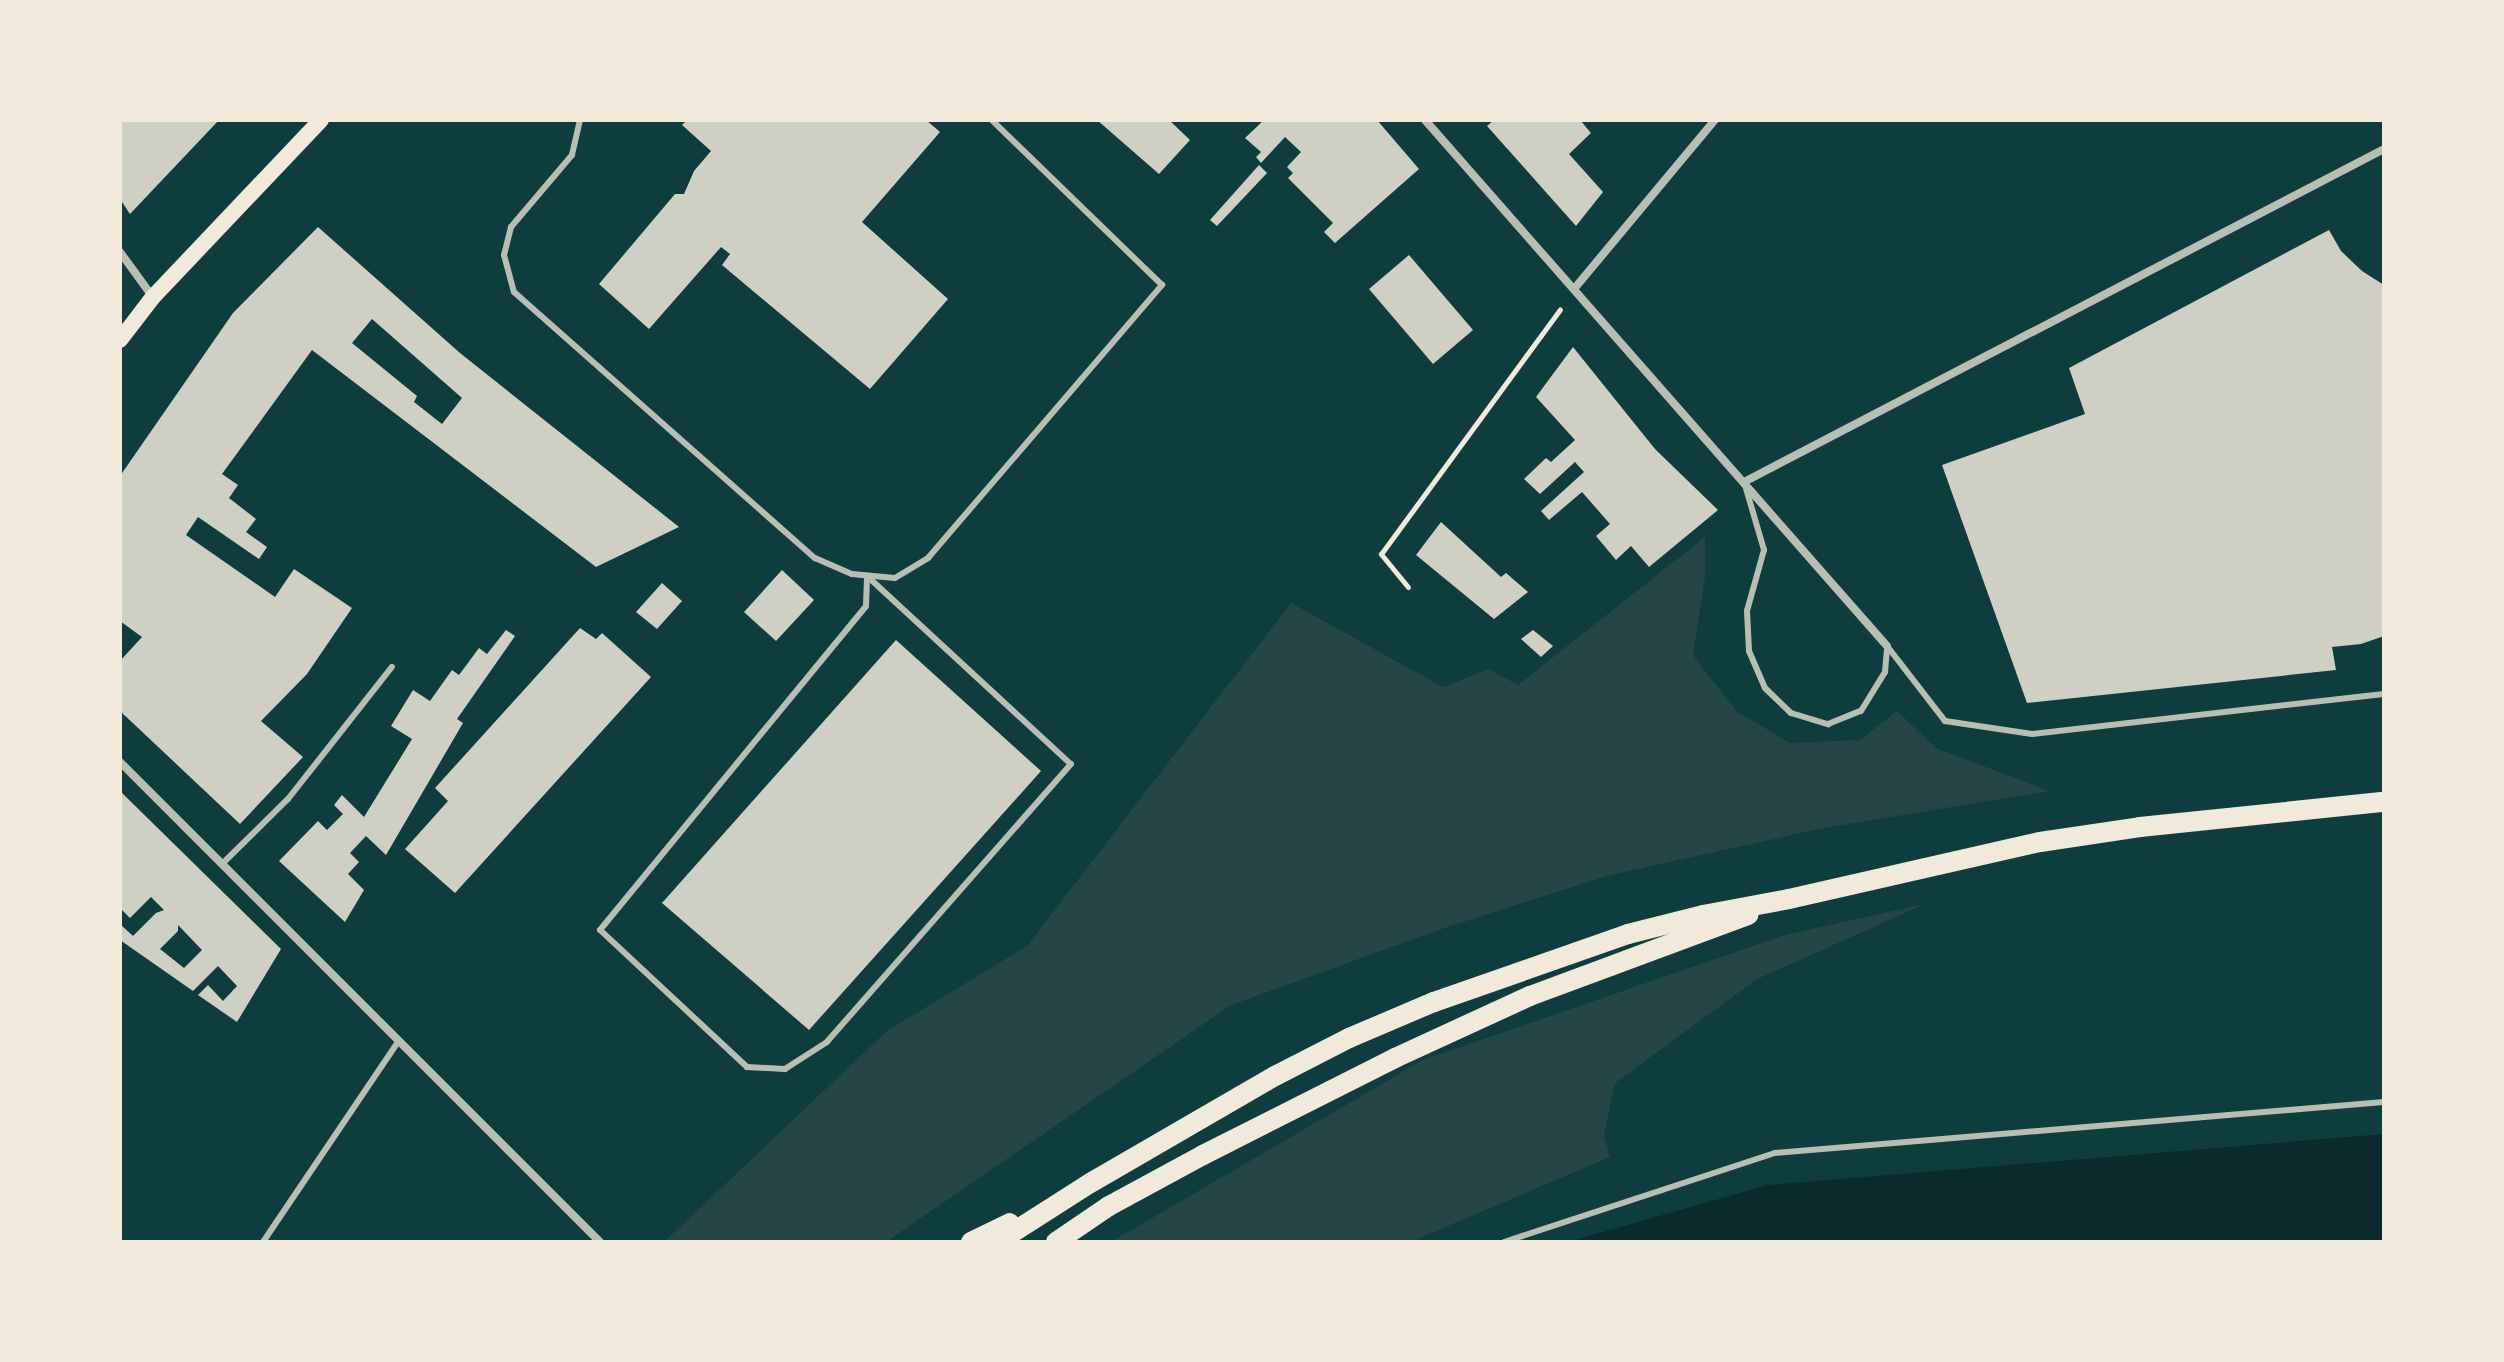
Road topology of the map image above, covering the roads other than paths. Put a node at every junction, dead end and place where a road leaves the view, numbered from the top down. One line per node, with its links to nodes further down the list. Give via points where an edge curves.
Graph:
1 (321, 120): 9 (main road)
2 (580, 120): 12 (lane, via 572,155 511,227 504,255 514,292 815,558)
3 (992, 120): 12 (lane, via 1162,285 928,558 895,578)
4 (1425, 120): 8 (street)
5 (1715, 120): 8 (street)
6 (2384, 149): 11 (street)
7 (120, 252): 9 (street)
8 (1574, 289): 11 (street)
9 (153, 297): 10 (main road)
10 (121, 336)
11 (1744, 482): 13 (street); 13 (lane, via 1764,550 1747,611 1749,651 1765,688 1791,713 1828,724 1861,711 1885,672)
12 (867, 576): 12 (lane, via 866,606 600,930 747,1067 785,1069 827,1042 1071,764)
13 (1887, 646): 15 (lane, via 1945,721 2032,734)
14 (392, 667): 18 (lane, via 288,799)
15 (2384, 694)
16 (120, 762): 18 (street)
17 (2384, 802): 19 (main road, via 2040,842)
18 (222, 864): 20 (street)
19 (1789, 899): 22 (main road, via 1628,934 1434,1002 1275,1076); 27 (main road, via 1530,996 1395,1058 1163,1176)
20 (398, 1042): 23 (lane); 24 (street)
21 (2384, 1102): 28 (lane, via 1775,1153)
22 (1092, 1182): 25 (main road); 26 (main road)
23 (263, 1242)
24 (600, 1242)
25 (971, 1242)
26 (998, 1242)
27 (1056, 1242)
28 (1504, 1242)

